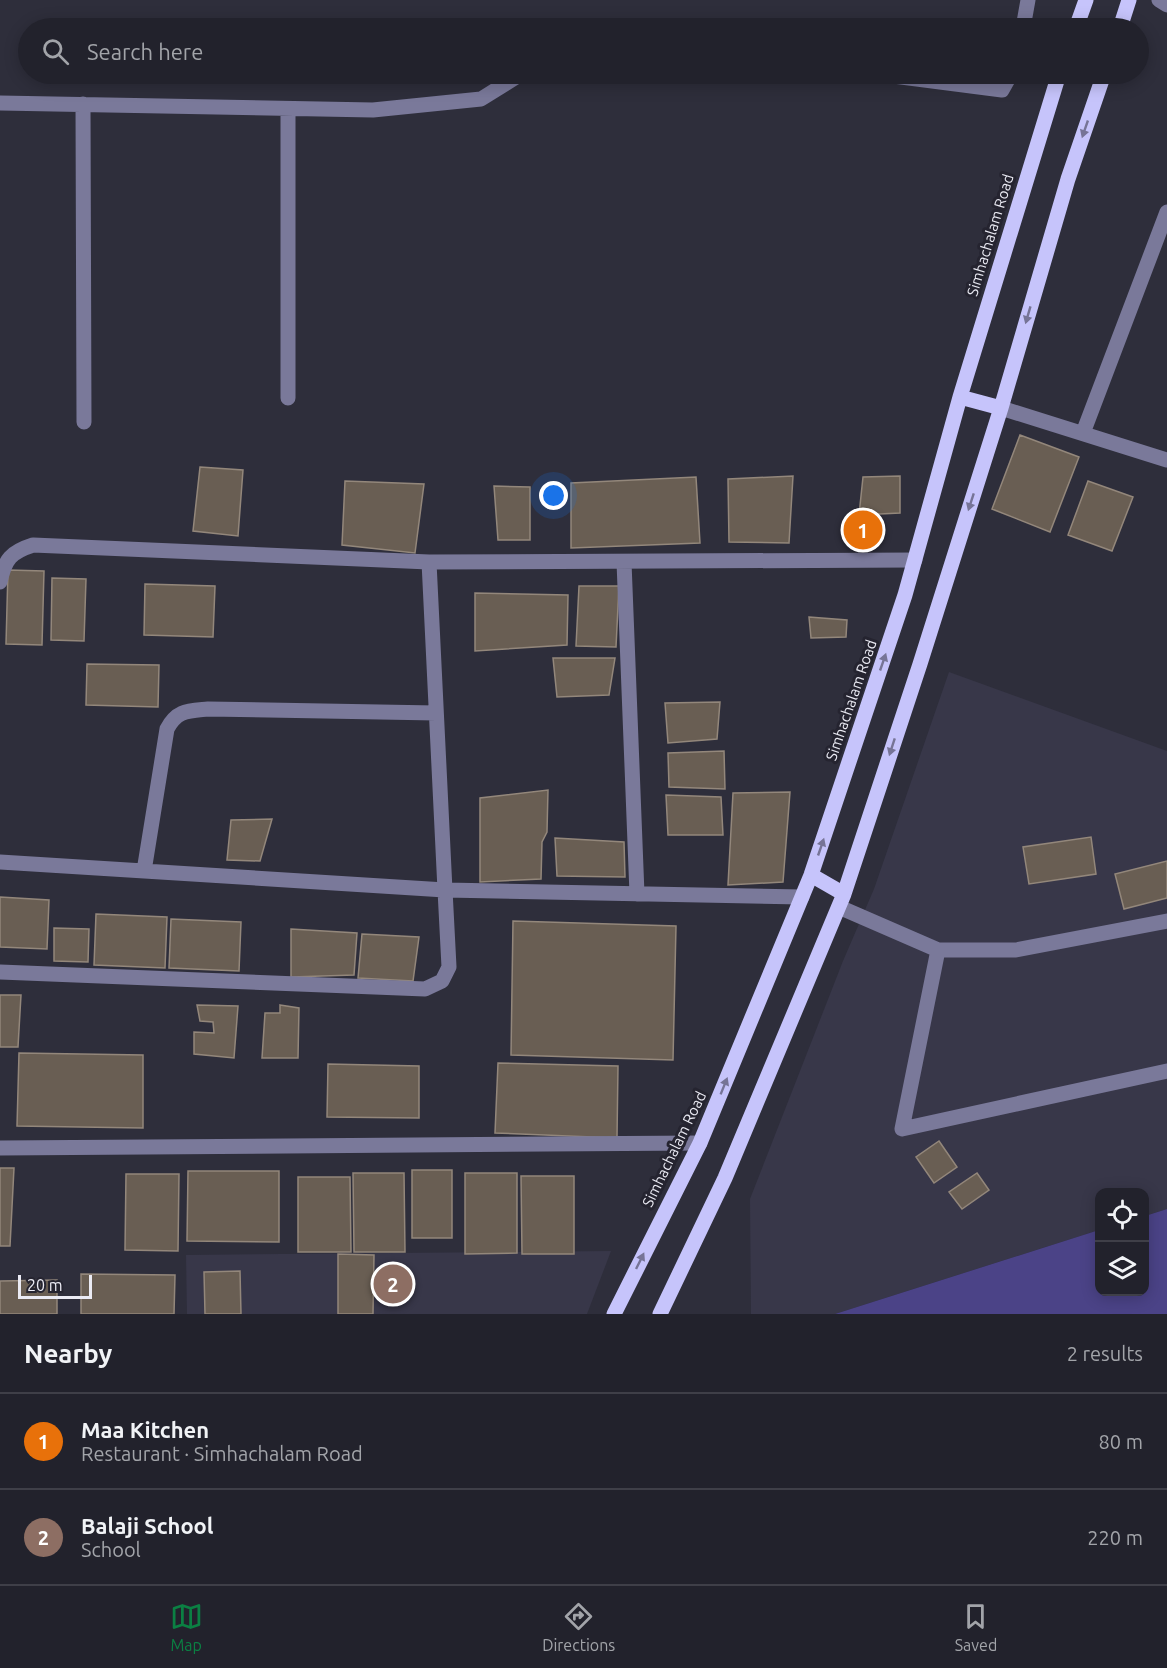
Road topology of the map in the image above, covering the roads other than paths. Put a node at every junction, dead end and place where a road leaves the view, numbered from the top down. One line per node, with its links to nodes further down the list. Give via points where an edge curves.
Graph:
1 (1028, 0): 6 (street)
2 (1086, 0): 7 (main road)
3 (1129, 0): 8 (main road)
4 (1159, 0): 5 (street)
5 (1167, 5)
6 (1025, 18)
7 (1080, 18)
8 (1123, 18)
9 (505, 84): 16 (street, via 481,99 373,110)
10 (956, 84): 11 (street, via 1002,90)
11 (1005, 84)
12 (1056, 84): 18 (main road, Simhachalam Road)
13 (1101, 84): 20 (main road, one-way to 20, via 1068,179)
14 (0, 103): 15 (street)
15 (83, 104): 16 (street); 21 (street)
16 (288, 109): 19 (street)
17 (1167, 212): 22 (street)
18 (960, 397): 20 (main road); 24 (main road, Simhachalam Road)
19 (288, 398)
20 (1001, 408): 22 (street); 35 (main road, one-way to 35)
21 (84, 422)
22 (1083, 433): 23 (street)
23 (1167, 460)
24 (915, 560): 26 (street); 31 (main road, Simhachalam Road, one-way to 24)
25 (429, 562): 26 (street); 27 (street, via 33,544 18,549 7,559); 28 (street)
26 (624, 562): 33 (street)
27 (0, 582)
28 (436, 713): 30 (street, via 208,709 186,711 173,718 167,729); 32 (street)
29 (0, 862): 30 (street)
30 (144, 871): 32 (street)
31 (811, 875): 34 (main road, Simhachalam Road); 35 (main road)
32 (445, 890): 33 (street); 38 (street, via 448,967 442,981 425,989)
33 (637, 894): 34 (street)
34 (802, 897): 40 (main road, Simhachalam Road, one-way to 34)
35 (841, 901): 37 (street); 43 (main road, via 725,1178)
36 (1167, 921): 37 (street, via 1016,950)
37 (938, 950): 39 (street, via 902,1129)
38 (0, 972)
39 (1167, 1071)
40 (700, 1143): 41 (street); 42 (main road, Simhachalam Road, one-way to 40)
41 (0, 1148)
42 (614, 1314)
43 (660, 1314)

